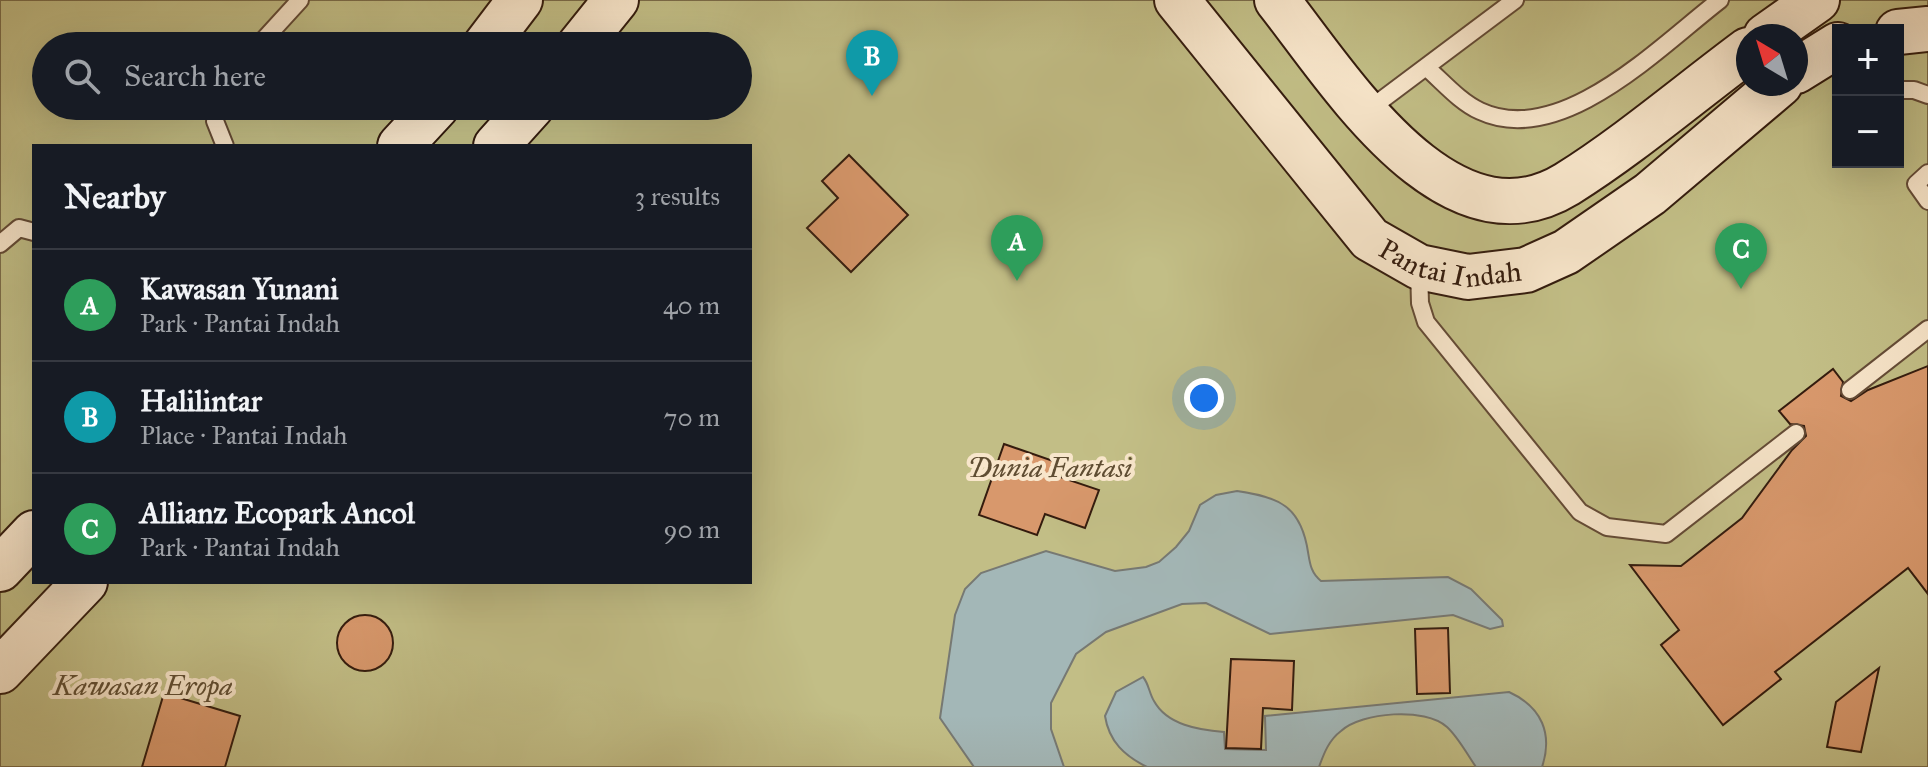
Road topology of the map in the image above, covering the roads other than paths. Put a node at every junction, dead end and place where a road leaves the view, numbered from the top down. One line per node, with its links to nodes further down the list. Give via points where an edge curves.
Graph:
1 (300, 0): 12 (lane)
2 (520, 0): 13 (street)
3 (616, 0): 14 (street)
4 (1177, 0): 33 (street, Pantai Indah, via 1342,209 1370,239)
5 (1277, 0): 22 (street, Pantai Indah)
6 (1515, 0): 18 (lane)
7 (1720, 0): 18 (lane, via 1608,86 1553,115 1526,121 1479,111)
8 (1817, 0): 9 (street)
9 (1783, 24)
10 (1928, 29): 11 (street)
11 (1904, 31)
12 (271, 32)
13 (496, 32)
14 (590, 32)
15 (1832, 48): 17 (street)
16 (1736, 59): 22 (street, Pantai Indah, via 1564,186 1513,202 1488,200 1439,179 1408,159)
17 (1808, 62)
18 (1427, 68): 22 (lane)
19 (1904, 91): 20 (lane)
20 (1928, 95)
21 (1766, 96): 33 (street, Pantai Indah, via 1650,194 1566,252 1526,270 1496,276 1468,277)
22 (1366, 112)
23 (215, 120): 26 (lane)
24 (424, 120): 27 (street)
25 (519, 120): 28 (street)
26 (224, 144)
27 (402, 144)
28 (498, 144)
29 (1928, 173): 30 (lane, via 1916,184)
30 (1928, 201)
31 (32, 231): 32 (lane, via 19,228)
32 (0, 244)
33 (1419, 267): 36 (lane, via 1426,322 1580,512 1607,527 1666,534)
34 (1928, 329): 35 (lane)
35 (1850, 390)
36 (1796, 433)
37 (32, 535): 38 (street)
38 (0, 569)
39 (83, 584): 40 (street)
40 (0, 671)

